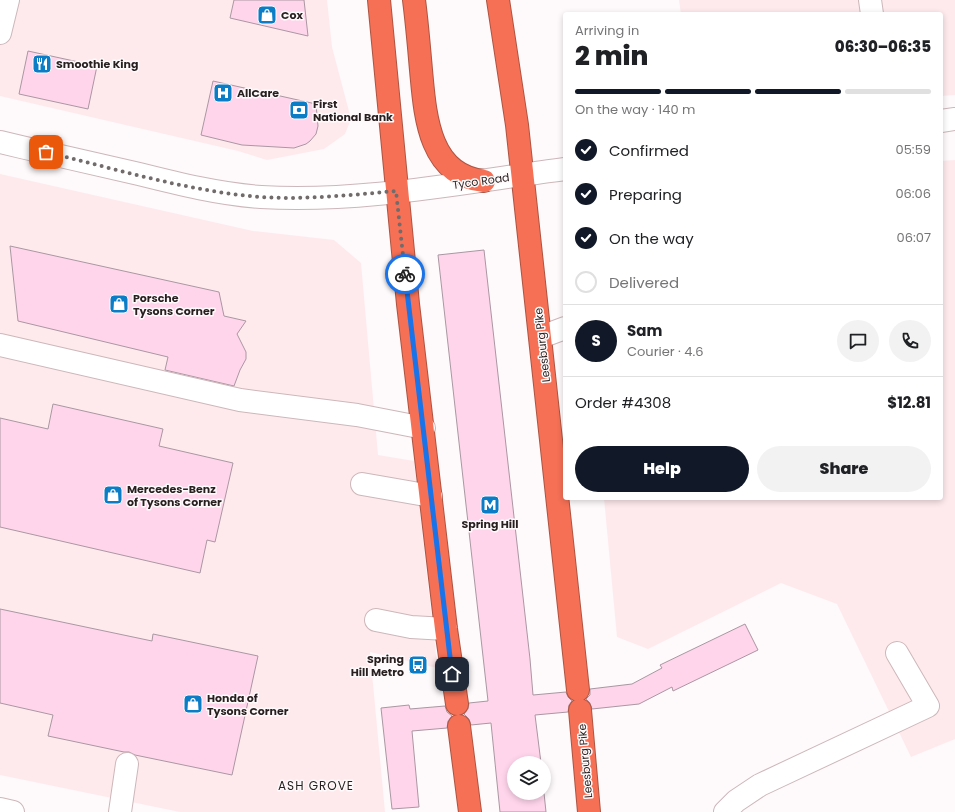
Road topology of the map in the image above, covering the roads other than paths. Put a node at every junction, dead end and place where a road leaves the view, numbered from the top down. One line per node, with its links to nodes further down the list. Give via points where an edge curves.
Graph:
1 (8, 0): 7 (street)
2 (379, 0): 14 (highway)
3 (414, 0): 13 (highway, via 425,113 430,134 442,157 453,170 466,178)
4 (498, 0): 12 (highway, Leesburg Pike)
5 (870, 0): 6 (street)
6 (872, 12)
7 (0, 33)
8 (955, 119): 9 (street)
9 (943, 121)
10 (0, 142): 14 (street, Tyco Road, via 198,188 261,197 332,196)
11 (563, 168): 12 (street, Tyco Road)
12 (523, 175): 13 (street, Tyco Road); 16 (highway, Leesburg Pike)
13 (484, 181): 14 (street, Tyco Road)
14 (396, 191): 18 (highway)
15 (563, 329): 16 (street)
16 (541, 337): 32 (highway, Leesburg Pike)
17 (0, 345): 18 (street, via 240,400)
18 (424, 428): 20 (highway)
19 (362, 484): 20 (street)
20 (431, 496): 22 (highway)
21 (376, 620): 22 (street, via 411,627)
22 (446, 629): 24 (highway)
23 (897, 653): 27 (street, via 928,706)
24 (456, 704)
25 (459, 726): 31 (highway)
26 (127, 764): 30 (street)
27 (760, 785): 33 (street); 34 (street)
28 (0, 809): 29 (street)
29 (13, 812)
30 (120, 812)
31 (470, 812)
32 (589, 812)
33 (725, 812)
34 (748, 812)

